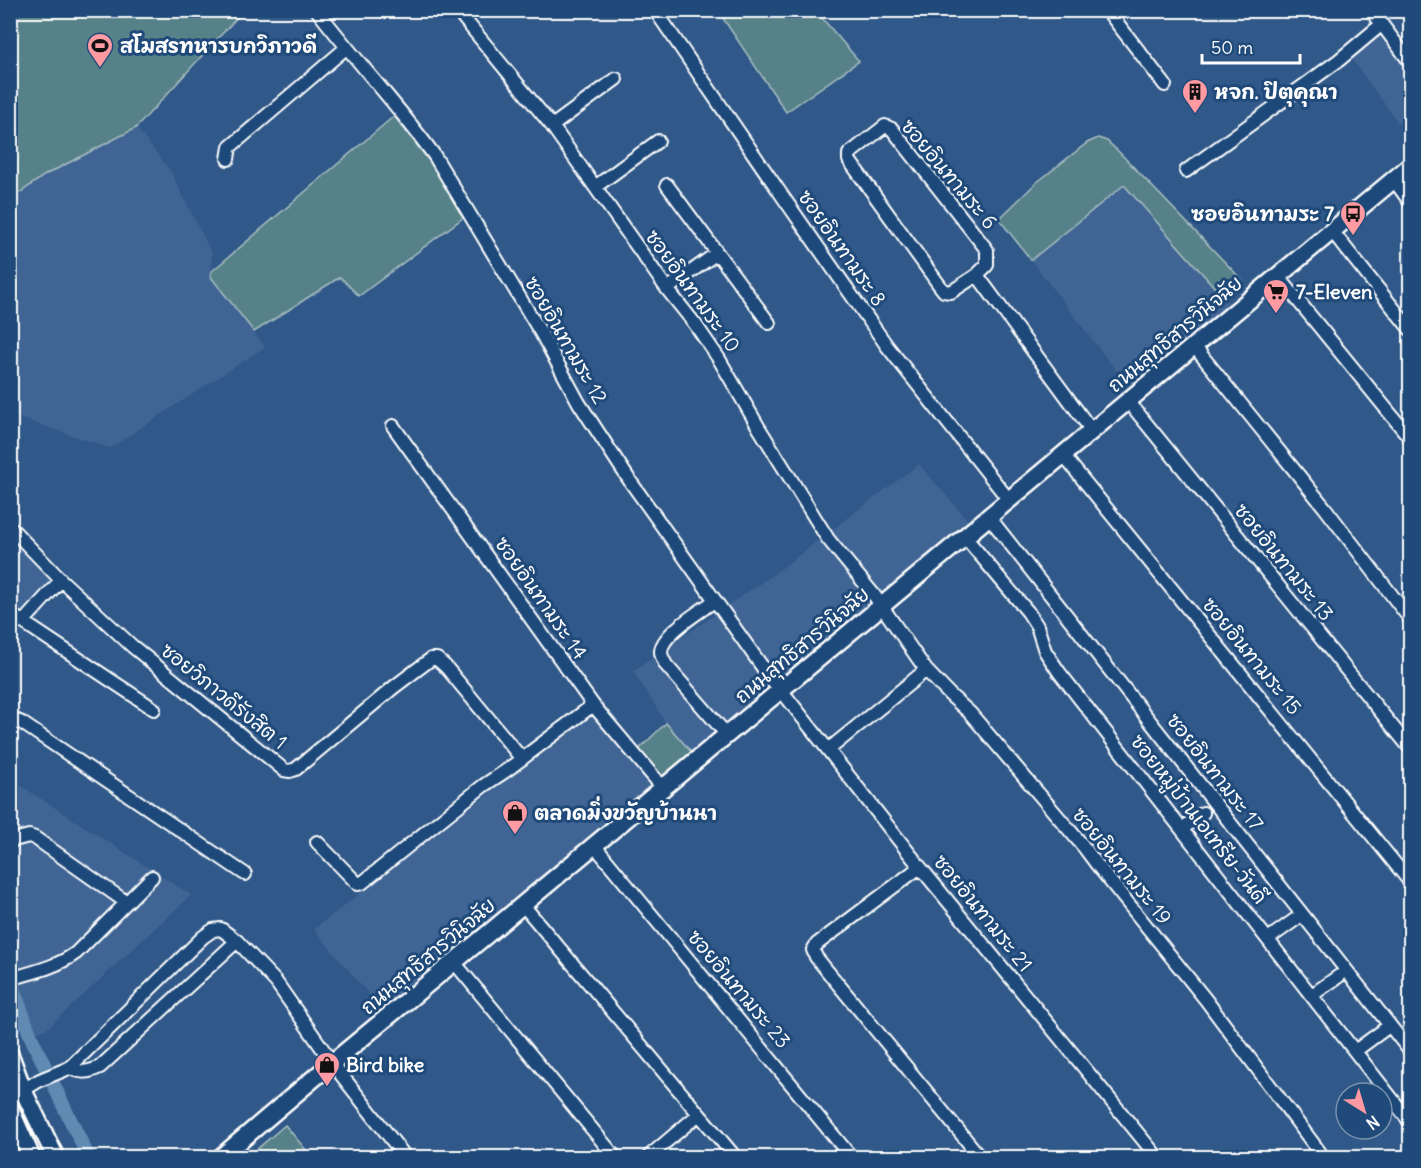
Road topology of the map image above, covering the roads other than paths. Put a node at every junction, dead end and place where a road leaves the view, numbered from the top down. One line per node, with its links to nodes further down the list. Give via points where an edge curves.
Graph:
1 (317, 10): 7 (street, ซอยอินทามระ 12)
2 (456, 10): 11 (street, ซอยอินทามระ 10)
3 (655, 10): 33 (street, ซอยอินทามระ 8, via 887,346)
4 (1107, 10): 10 (street)
5 (1371, 10): 6 (street)
6 (1382, 24): 8 (street); 15 (street)
7 (346, 48): 13 (street, via 230,147); 38 (street, ซอยอินทามระ 12, via 434,155 579,403)
8 (1410, 62)
9 (616, 79): 11 (street)
10 (1165, 85)
11 (552, 126): 18 (street, ซอยอินทามระ 10)
12 (658, 141): 18 (street)
13 (228, 159)
14 (1410, 166): 16 (main road, ถนนสุทธิสารวินิจฉัย)
15 (1186, 171)
16 (1394, 180): 19 (street); 20 (main road, ถนนสุทธิสารวินิจฉัย)
17 (667, 185): 21 (street)
18 (595, 187): 24 (street, ซอยอินทามระ 10)
19 (1410, 202)
20 (1332, 231): 23 (main road, ถนนสุทธิสารวินิจฉัย); 26 (street)
21 (717, 253): 24 (street); 25 (street)
22 (977, 275): 22 (street, ซอยอินทามระ 6, via 951,292 944,291 849,160 849,154 885,126 892,129 987,250 987,264); 30 (street)
23 (1278, 276): 27 (main road, ถนนสุทธิสารวินิจฉัย); 31 (street)
24 (667, 289): 39 (street, ซอยอินทามระ 10, via 719,359 828,539)
25 (769, 323)
26 (1410, 329)
27 (1194, 346): 28 (main road, ถนนสุทธิสารวินิจฉัย); 41 (street)
28 (1128, 401): 30 (main road, ถนนสุทธิสารวินิจฉัย); 49 (street, ซอยอินทามระ 13)
29 (393, 426): 45 (street, ซอยอินทามระ 14)
30 (1092, 431): 32 (main road, ถนนสุทธิสารวินิจฉัย)
31 (1410, 438)
32 (1063, 455): 33 (main road, ถนนสุทธิสารวินิจฉัย); 61 (street, ซอยอินทามระ 15)
33 (1009, 500): 34 (main road, ถนนสุทธิสารวินิจฉัย)
34 (989, 517): 36 (main road, ถนนสุทธิสารวินิจฉัย); 73 (street, ซอยอินทามระ 17)
35 (10, 527): 37 (street, ซอยวิภาวดีรังสิต 1)
36 (965, 537): 39 (main road, ถนนสุทธิสารวินิจฉัย); 54 (street, ซอยหมู่บ้านเอเทรีย-วันดี, via 1028,612 1050,661)
37 (61, 580): 42 (street); 51 (street, ซอยวิภาวดีรังสิต 1, via 132,646 284,770 296,769 431,659 446,668)
38 (714, 601): 44 (street, ซอยอินทามระ 12); 48 (street, via 669,635 660,654)
39 (881, 606): 43 (street, ซอยอินทามระ 19); 44 (main road, ถนนสุทธิสารวินิจฉัย)
40 (10, 615): 42 (street)
41 (1410, 619)
42 (23, 622): 46 (street)
43 (926, 670): 50 (street); 91 (street, ซอยอินทามระ 19, via 970,713 1083,846 1206,1000)
44 (781, 690): 48 (main road, ถนนสุทธิสารวินิจฉัย); 50 (street, ซอยอินทามระ 21)
45 (593, 705): 51 (street); 52 (street, ซอยอินทามระ 14)
46 (154, 709)
47 (10, 718): 59 (street)
48 (727, 735): 52 (main road, ถนนสุทธิสารวินิจฉัย)
49 (1410, 748)
50 (828, 750): 58 (street, ซอยอินทามระ 21)
51 (522, 759): 56 (street, via 362,883 358,884)
52 (663, 788): 57 (main road, ถนนสุทธิสารวินิจฉัย)
53 (1203, 813): 54 (street)
54 (1182, 829): 65 (street, ซอยหมู่บ้านเอเทรีย-วันดี)
55 (10, 841): 62 (street, via 35,838)
56 (317, 842)
57 (594, 845): 63 (main road, ถนนสุทธิสารวินิจฉัย); 88 (street, ซอยอินทามระ 23)
58 (920, 867): 89 (street, via 813,950); 90 (street, ซอยอินทามระ 21)
59 (244, 874)
60 (152, 877): 62 (street)
61 (1410, 882)
62 (126, 902): 69 (street, via 67,960)
63 (523, 905): 67 (main road, ถนนสุทธิสารวินิจฉัย); 79 (street)
64 (1296, 919): 65 (street)
65 (1268, 939): 70 (street, ซอยหมู่บ้านเอเทรีย-วันดี)
66 (237, 941): 75 (street, via 276,982); 76 (street, via 100,1066 83,1073); 76 (street, via 221,929 203,937)
67 (454, 962): 75 (main road, ถนนสุทธิสารวินิจฉัย); 81 (street)
68 (1339, 976): 70 (street)
69 (10, 979)
70 (1312, 995): 72 (street, ซอยหมู่บ้านเอเทรีย-วันดี)
71 (1385, 1029): 72 (street)
72 (1355, 1051): 80 (street, ซอยหมู่บ้านเอเทรีย-วันดี)
73 (1410, 1051)
74 (10, 1055): 77 (main road)
75 (333, 1062): 84 (main road, ถนนสุทธิสารวินิจฉัย); 85 (street)
76 (69, 1068): 77 (street)
77 (22, 1087): 78 (main road); 82 (main road)
78 (10, 1108): 83 (main road)
79 (699, 1114): 86 (street); 87 (street)
80 (1410, 1122)
81 (609, 1155)
82 (54, 1156)
83 (32, 1158)
84 (220, 1158)
85 (406, 1158)
86 (647, 1158)
87 (736, 1158)
88 (852, 1158)
89 (981, 1158)
90 (1158, 1158)
91 (1324, 1158)

